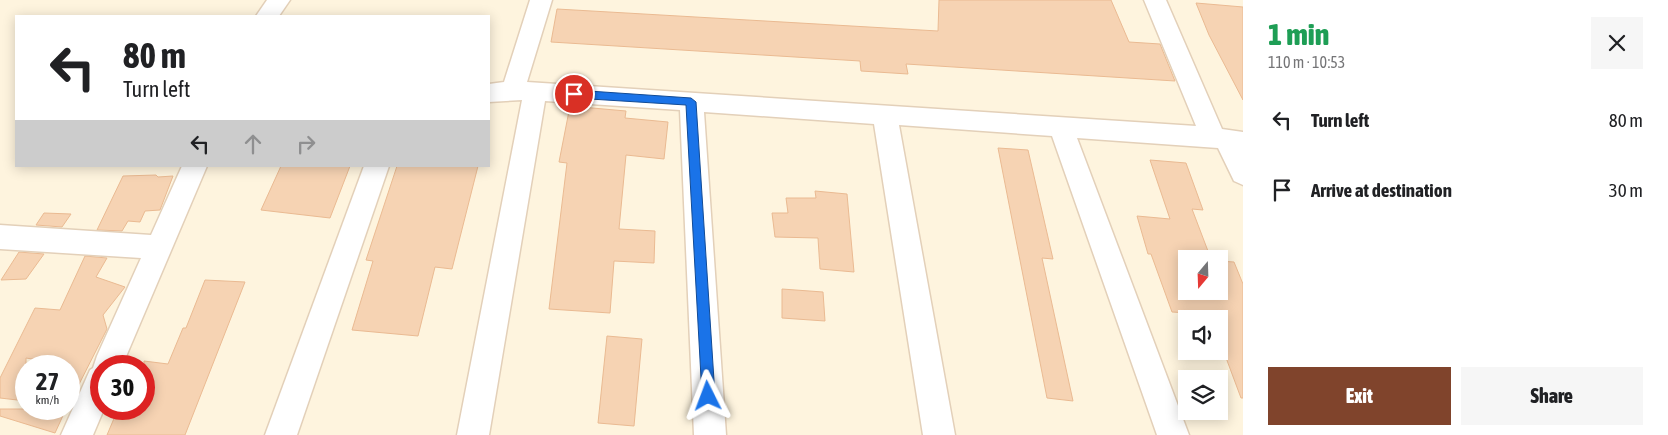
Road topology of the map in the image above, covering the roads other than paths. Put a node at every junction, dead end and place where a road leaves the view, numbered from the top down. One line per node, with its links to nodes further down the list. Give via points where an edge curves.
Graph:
1 (279, 0): 4 (street)
2 (541, 0): 5 (street)
3 (1155, 0): 10 (street)
4 (268, 15)
5 (524, 90): 6 (street); 7 (street); 20 (street)
6 (490, 93)
7 (691, 102): 8 (street); 21 (street)
8 (885, 115): 9 (street); 22 (street)
9 (1061, 126): 10 (street); 23 (street)
10 (1227, 139): 13 (street)
11 (195, 167): 15 (street)
12 (377, 167): 19 (street)
13 (1243, 174)
14 (0, 237): 15 (street)
15 (160, 247): 16 (street)
16 (112, 355)
17 (90, 405): 18 (street)
18 (77, 435)
19 (281, 435)
20 (473, 435)
21 (710, 435)
22 (939, 435)
23 (1173, 435)

